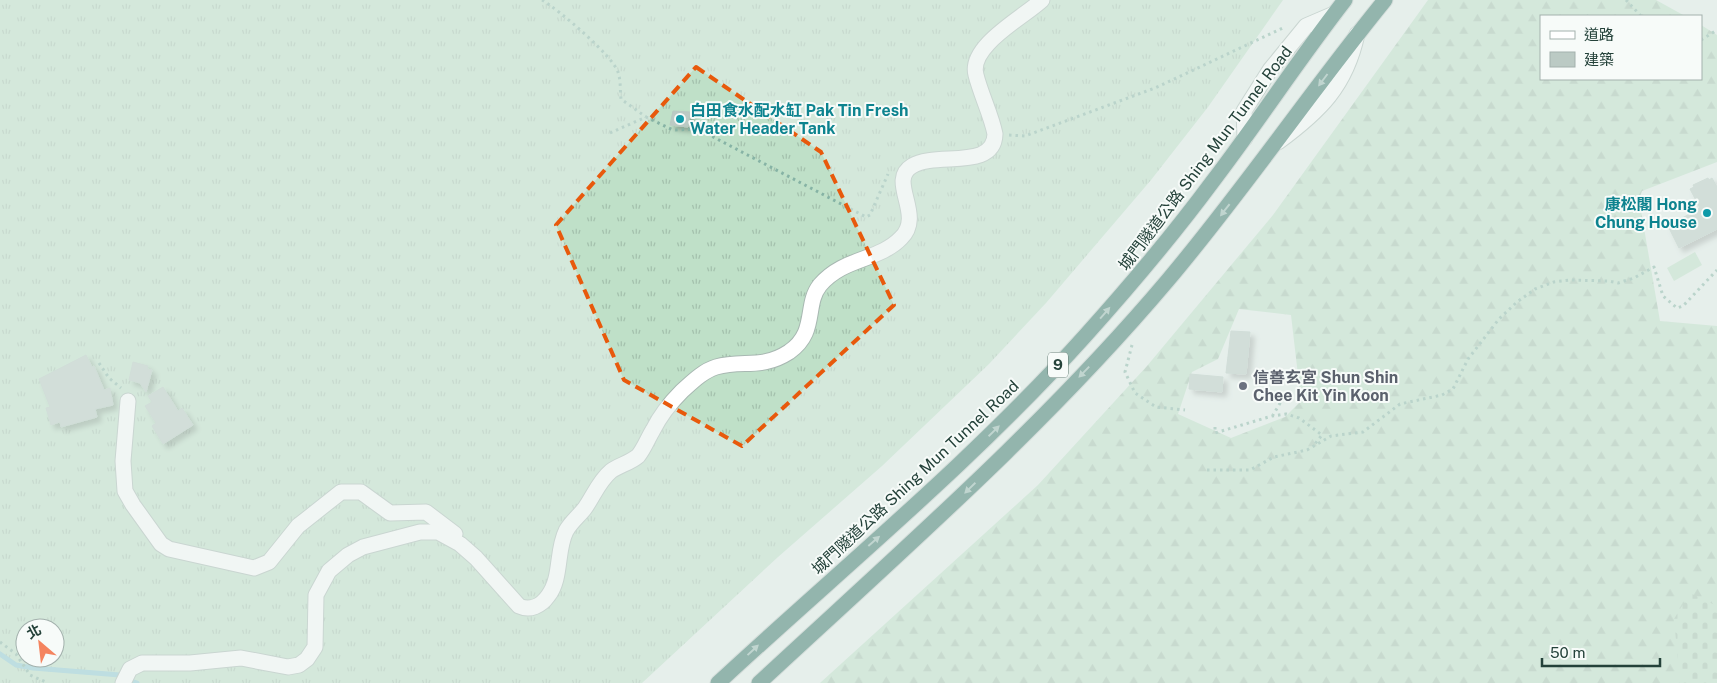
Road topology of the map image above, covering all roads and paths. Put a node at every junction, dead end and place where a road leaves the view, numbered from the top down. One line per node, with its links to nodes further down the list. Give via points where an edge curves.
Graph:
1 (542, 0): 10 (path, via 578,27 612,64 618,71 621,100)
2 (1042, 0): 12 (lane, via 993,39 977,60 975,73)
3 (1345, 0): 28 (highway, 城門隧道公路 Shing Mun Tunnel Road / 9, one-way to 3, via 1026,400 1142,270 1245,138)
4 (1385, 0): 15 (highway, 9, one-way to 15, via 1173,274)
5 (1626, 0): 6 (path)
6 (1640, 15)
7 (1289, 25): 12 (path, via 1155,88 1025,136)
8 (1717, 30): 9 (path)
9 (1702, 39)
10 (646, 117): 11 (path); 13 (path, via 673,130 698,129 866,217 870,215 892,167 900,163)
11 (610, 133)
12 (994, 134): 13 (lane, via 991,147 982,155 933,158)
13 (909, 168): 24 (lane, via 902,181 910,217 903,236 887,248 845,265 822,283 815,295 807,331 793,348 763,364 712,369 679,394 660,417 638,456 605,477 569,526 561,546 554,586 544,601 529,608 516,604)
14 (1717, 270): 22 (path, via 1683,306 1677,308 1663,296 1654,267 1618,283 1570,280 1543,286 1504,314 1468,359 1456,385 1448,393 1400,404 1369,429 1331,436)
15 (1133, 319): 19 (path, via 1132,346 1125,372 1134,393 1156,407); 29 (highway, 9, one-way to 29, via 1022,437 939,518)
16 (99, 363): 18 (path)
17 (1262, 391): 20 (path, via 1285,395)
18 (128, 401): 24 (lane, via 123,461 125,491 161,544 169,549 254,568 264,566 298,526 337,494 349,490 360,492 390,513 428,512 457,536)
19 (1185, 410)
20 (1272, 416): 21 (path, via 1215,433); 22 (path, via 1292,416 1322,435)
21 (1214, 427)
22 (1311, 448): 23 (path, via 1274,456 1250,470)
23 (1207, 470)
24 (466, 549): 27 (lane, via 448,536 429,531 376,542 348,555 328,571 319,585 314,606 315,644 310,657 299,665 288,667 241,658 142,663 130,669)
25 (0, 642): 26 (path, via 18,658 30,675)
26 (48, 683)
27 (122, 683)
28 (718, 683)
29 (759, 683)

